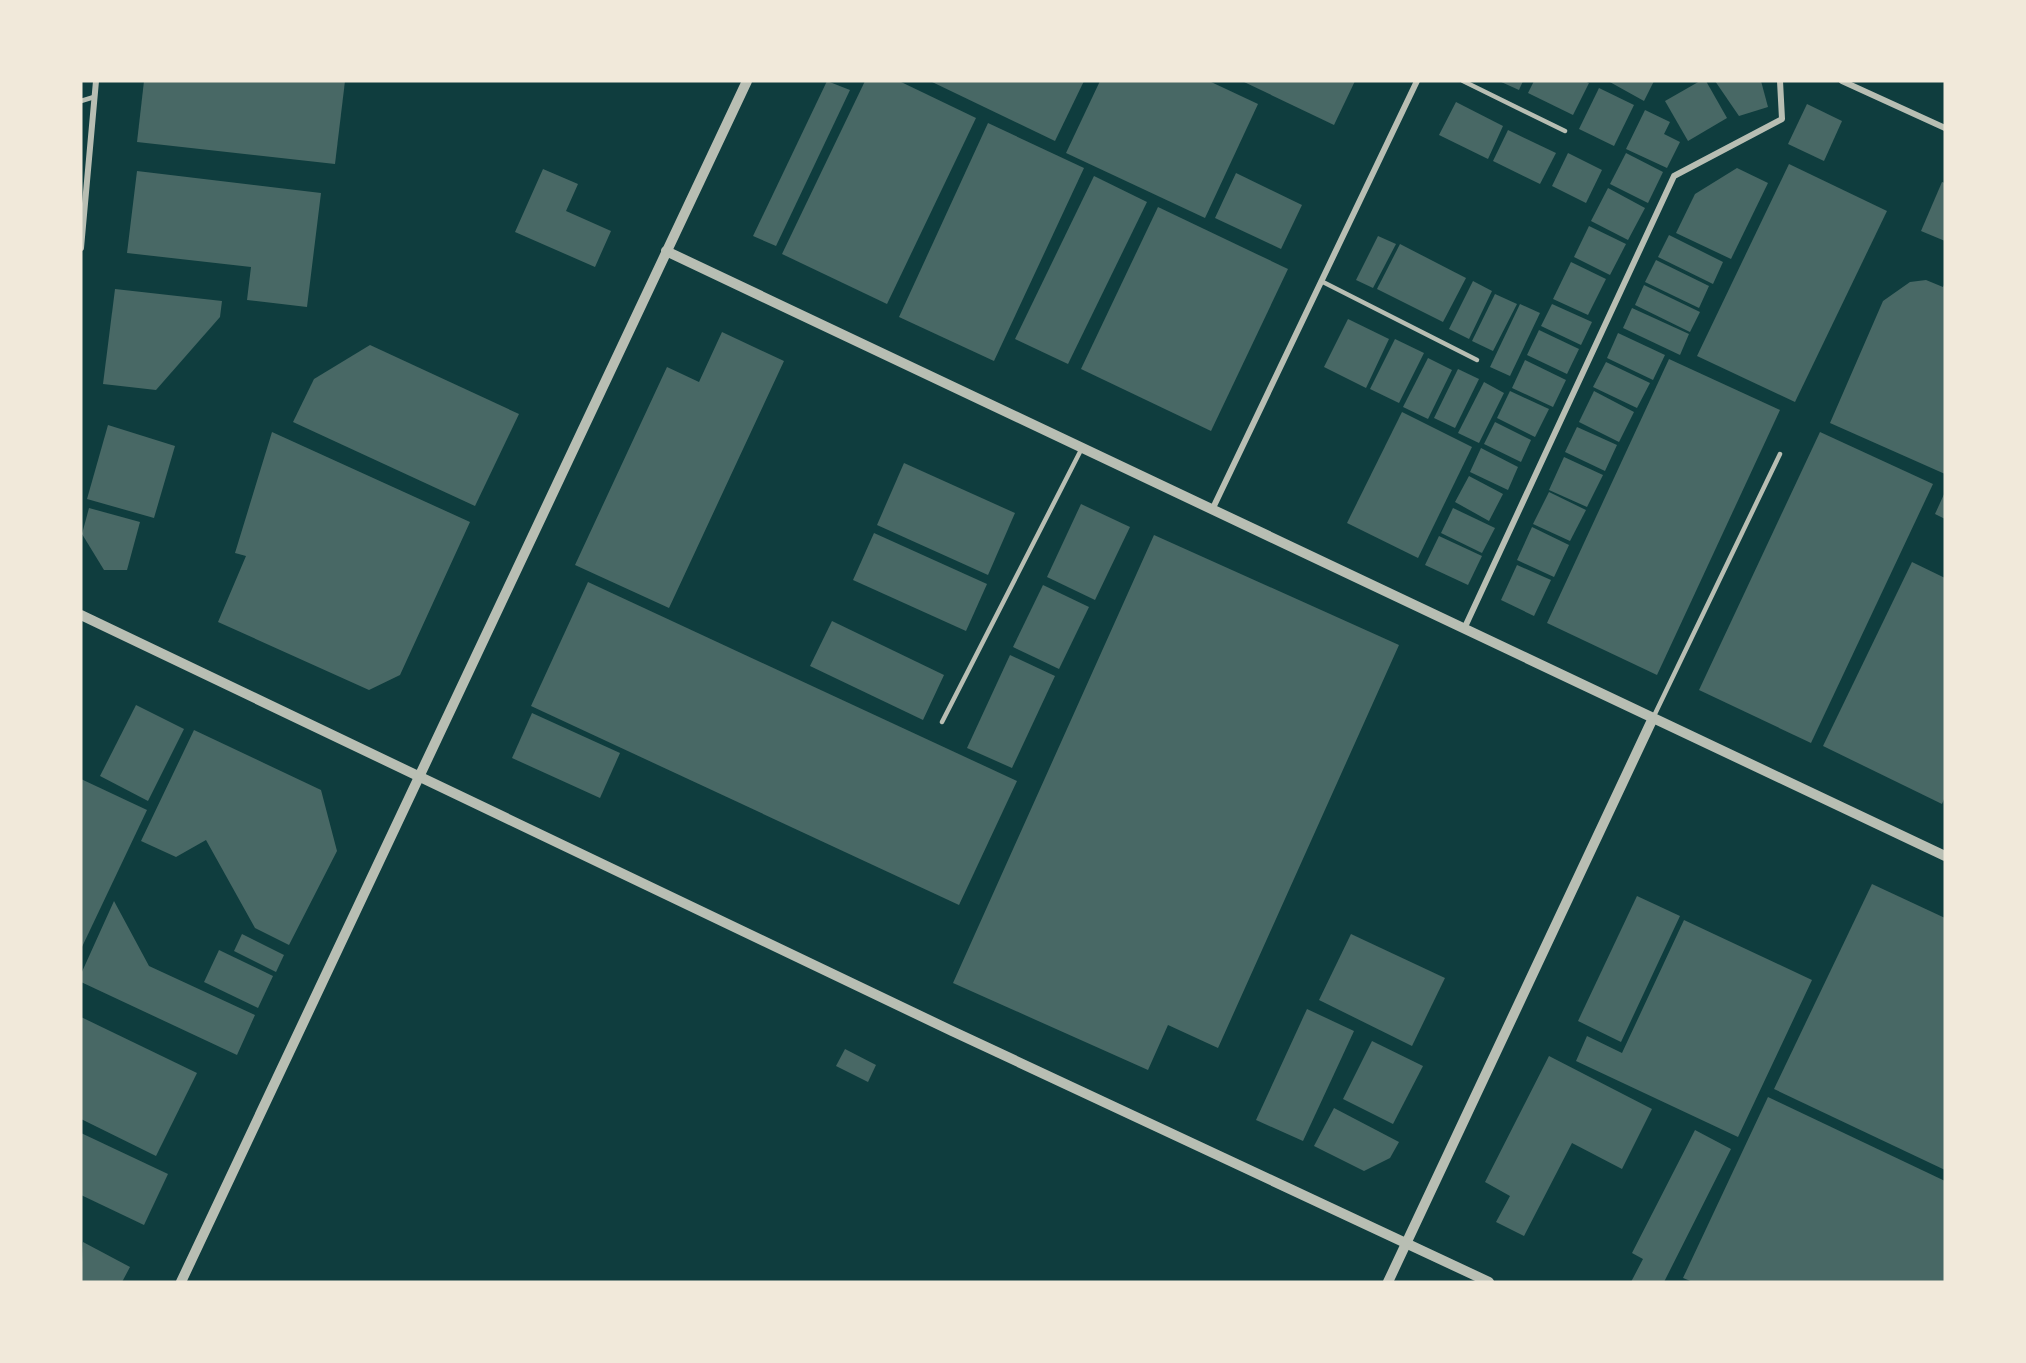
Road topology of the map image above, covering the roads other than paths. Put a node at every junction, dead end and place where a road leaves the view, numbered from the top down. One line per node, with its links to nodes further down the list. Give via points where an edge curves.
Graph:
1 (96, 81): 7 (street)
2 (747, 81): 12 (street)
3 (1417, 81): 13 (street)
4 (1463, 81): 10 (lane)
5 (1780, 81): 19 (street, via 1782,118 1674,176)
6 (1842, 81): 9 (street)
7 (94, 98): 8 (lane); 11 (street)
8 (81, 101)
9 (1945, 128)
10 (1565, 131)
11 (81, 248)
12 (666, 251): 15 (street); 22 (street)
13 (1321, 281): 14 (lane); 17 (street)
14 (1477, 360)
15 (1082, 448): 17 (street); 21 (lane)
16 (1780, 454): 20 (lane)
17 (1211, 510): 19 (street)
18 (81, 615): 22 (street)
19 (1464, 629): 20 (street)
20 (1653, 718): 23 (street); 24 (street)
21 (942, 722)
22 (418, 776): 24 (street); 25 (street)
23 (1945, 856)
24 (1406, 1243): 26 (street); 27 (street)
25 (181, 1282)
26 (1388, 1282)
27 (1489, 1282)

